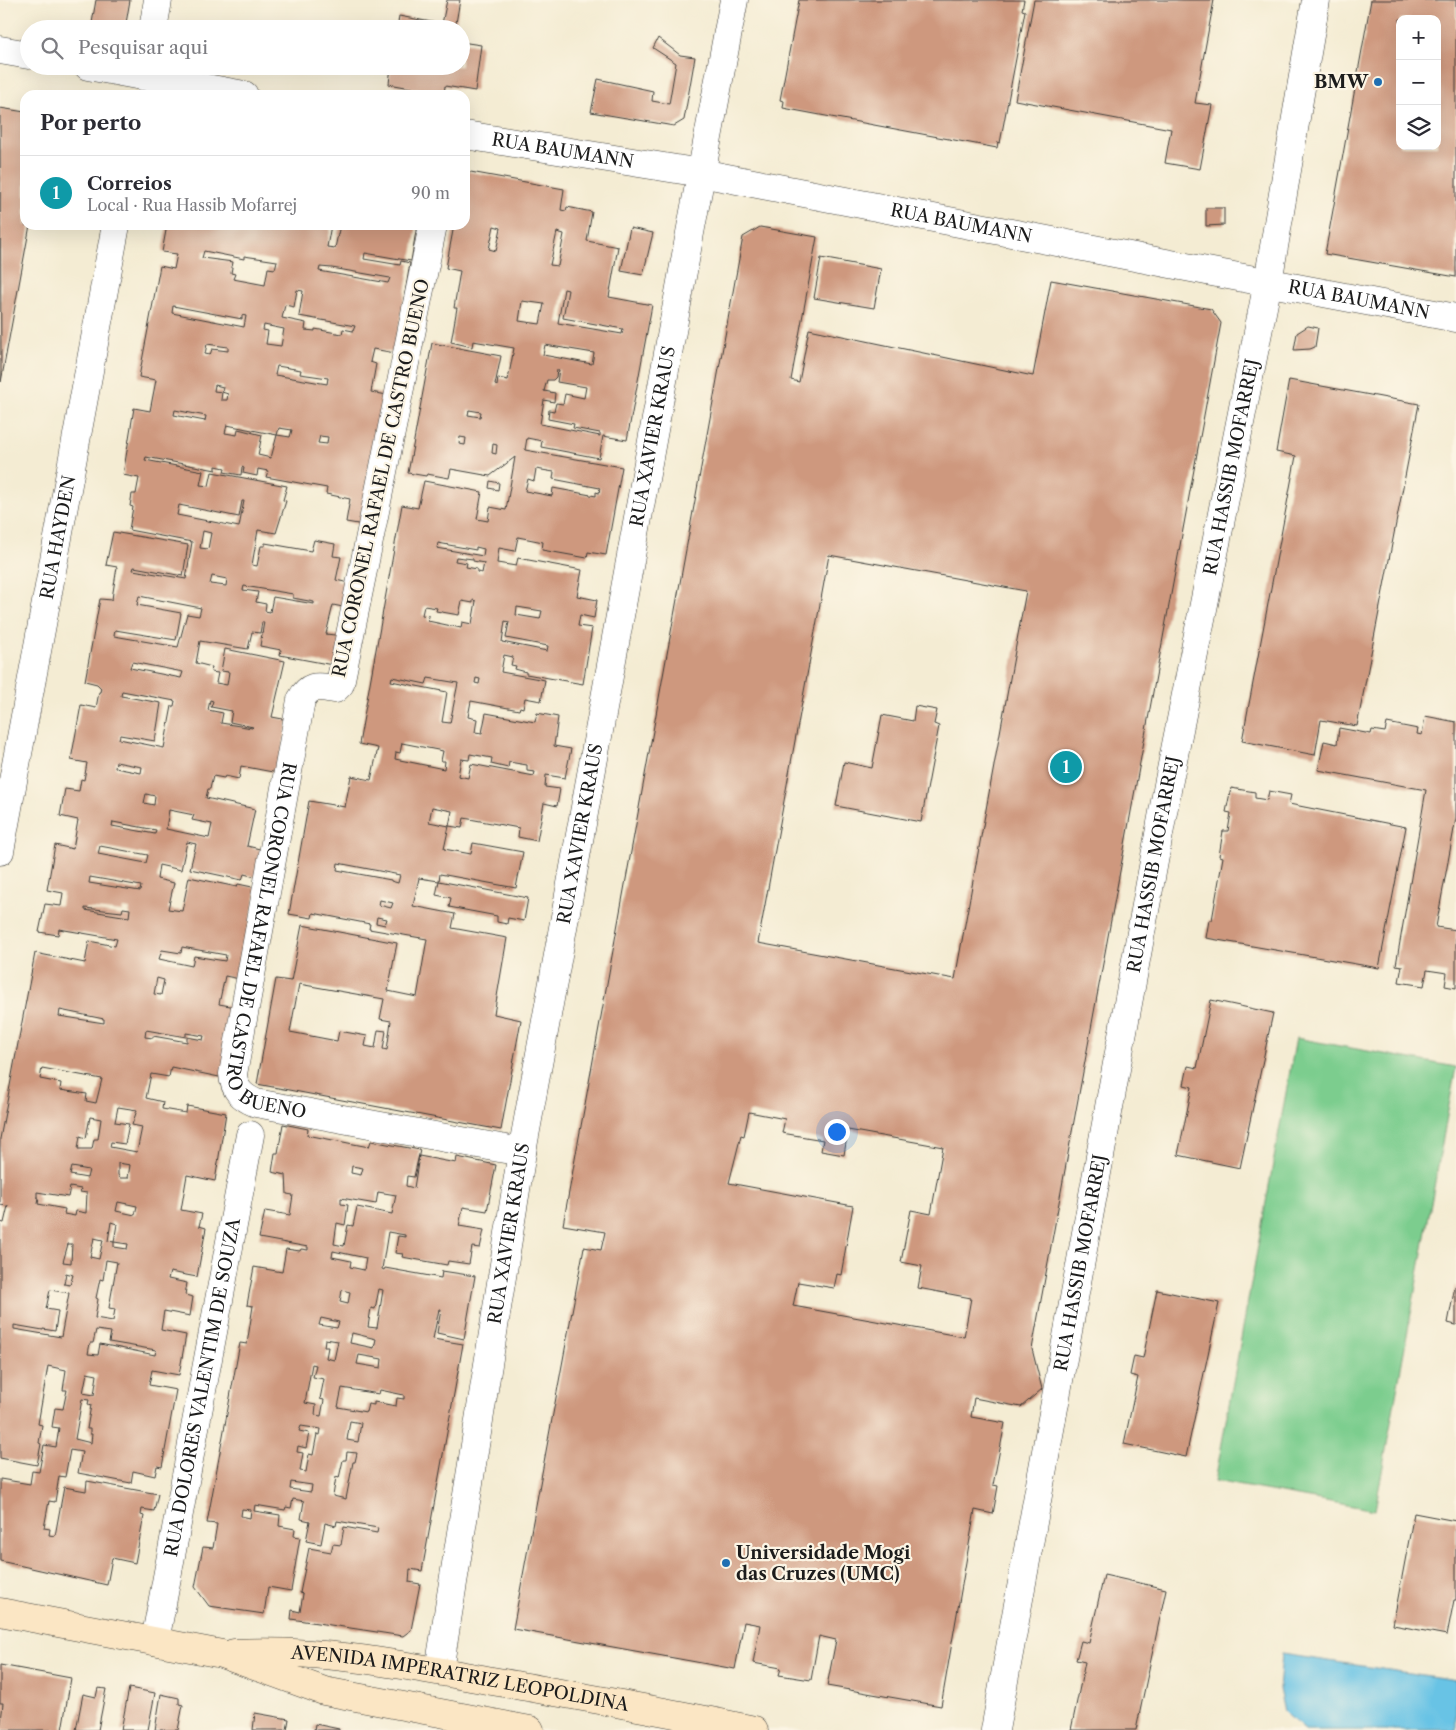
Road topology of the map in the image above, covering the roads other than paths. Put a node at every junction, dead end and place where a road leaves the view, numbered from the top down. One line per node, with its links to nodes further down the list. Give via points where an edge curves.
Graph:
1 (158, 0): 4 (street)
2 (734, 0): 11 (street, RUA XAVIER KRAUS)
3 (1316, 0): 14 (street, RUA HASSIB MOFARREJ)
4 (155, 20)
5 (0, 50): 6 (street)
6 (20, 53)
7 (127, 75): 8 (street)
8 (144, 79): 9 (street)
9 (213, 90)
10 (470, 136): 11 (street, RUA BAUMANN)
11 (701, 173): 14 (street, RUA BAUMANN); 18 (street, RUA XAVIER KRAUS)
12 (115, 230): 16 (street, RUA HAYDEN)
13 (432, 230): 18 (street, RUA CORONEL RAFAEL DE CASTRO BUENO, via 340,684 335,689 309,688 301,700 233,1074 240,1094 256,1103)
14 (1268, 282): 15 (street, RUA BAUMANN); 25 (street, RUA HASSIB MOFARREJ, via 1166,794)
15 (1456, 318)
16 (0, 851)
17 (250, 1135): 20 (street, RUA DOLORES VALENTIM DE SOUZA)
18 (522, 1152): 22 (street, RUA XAVIER KRAUS)
19 (0, 1612): 20 (main road, AVENIDA IMPERATRIZ LEOPOLDINA)
20 (155, 1641): 21 (main road, AVENIDA IMPERATRIZ LEOPOLDINA)
21 (222, 1654): 22 (main road, AVENIDA IMPERATRIZ LEOPOLDINA, via 308,1652); 23 (main road, AVENIDA IMPERATRIZ LEOPOLDINA, via 324,1692)
22 (439, 1670): 24 (main road, AVENIDA IMPERATRIZ LEOPOLDINA)
23 (530, 1730)
24 (754, 1730)
25 (995, 1730)

